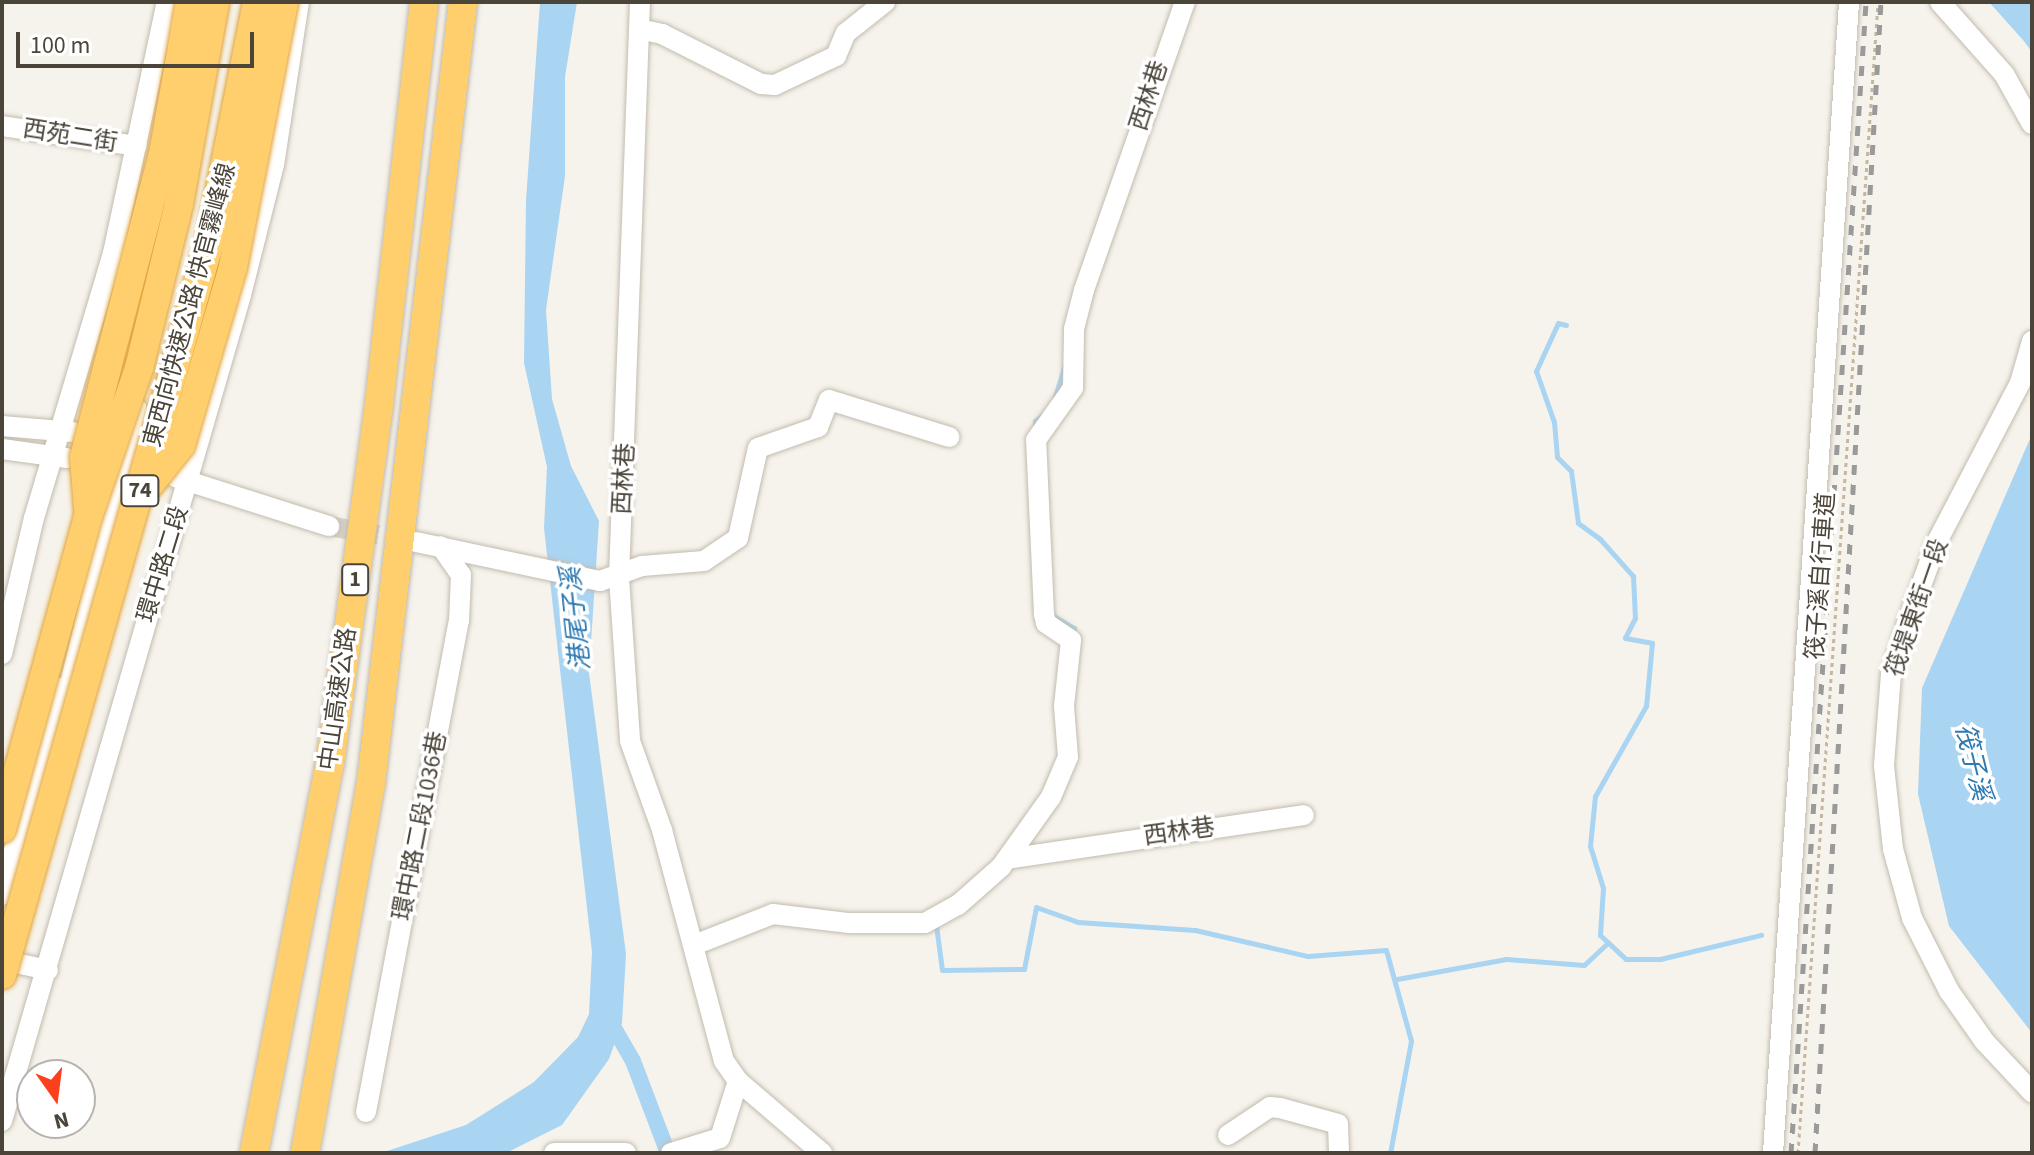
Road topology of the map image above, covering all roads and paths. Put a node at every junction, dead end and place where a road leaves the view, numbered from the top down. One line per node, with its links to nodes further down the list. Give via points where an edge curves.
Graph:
1 (167, 2): 19 (street)
2 (190, 2): 30 (highway, bridge, via 164,149 84,457)
3 (215, 2): 25 (street, via 199,122); 30 (highway, 東西向快速公路 快官霧峰線 / 74, bridge, via 179,204 153,308)
4 (227, 2): 25 (street, via 198,170)
5 (257, 2): 29 (highway, 東西向快速公路 快官霧峰線 / 74, bridge, via 209,245)
6 (284, 2): 29 (highway, bridge, via 233,267 186,430 181,445)
7 (299, 2): 28 (street, 環中路二段, via 274,165)
8 (424, 2): 51 (highway, 中山高速公路 / 1, via 379,404 330,763)
9 (463, 2): 52 (highway, 中山高速公路 / 1, via 371,783)
10 (640, 2): 16 (street, 西林巷)
11 (885, 2): 16 (street, via 846,33 836,56 775,85 761,84 662,34)
12 (1185, 2): 38 (street, 西林巷, via 1084,290 1074,329 1073,388 1036,440 1044,614 1046,623 1071,640 1064,706 1068,757 1051,797)
13 (1849, 2): 57 (street)
14 (1878, 2): 58 (path, 筏子溪自行車道)
15 (1940, 2): 17 (street, via 2004,74)
16 (639, 29): 34 (street, 西林巷)
17 (2032, 124)
18 (2, 126): 19 (street, 西苑二街)
19 (137, 146): 22 (street)
20 (2032, 341): 46 (street, 筏堤東街一段, via 2020,383 1937,542 1907,624 1891,674 1884,766 1893,849 1912,918 1949,991 1985,1042)
21 (2, 426): 22 (street)
22 (63, 428): 25 (street); 26 (street)
23 (949, 437): 34 (street, via 829,400 818,427 758,448 738,538 728,548 704,561 642,566)
24 (2, 449): 26 (street)
25 (122, 451): 27 (street); 28 (street)
26 (55, 454): 27 (street); 35 (street)
27 (117, 472): 28 (street, via 162,486); 39 (street); 40 (street, via 51,764)
28 (187, 484): 31 (street); 43 (street, 環中路二段)
29 (138, 499): 44 (highway, 東西向快速公路 快官霧峰線 / 74, bridge)
30 (88, 517): 37 (highway, 東西向快速公路 快官霧峰線 / 74, bridge)
31 (329, 526)
32 (416, 542): 33 (street)
33 (441, 546): 34 (street); 47 (street, 環中路二段1036巷, via 461,575 459,621)
34 (610, 580): 41 (street, 西林巷, via 630,741)
35 (2, 654)
36 (1304, 815): 38 (street, 西林巷)
37 (2, 829)
38 (1007, 859): 41 (street, 西林巷, via 958,905 925,923 849,923 773,914)
39 (2, 895)
40 (2, 936)
41 (694, 945): 45 (street, 西林巷, via 724,1061)
42 (2, 960): 43 (street)
43 (48, 970): 48 (street, 環中路二段)
44 (2, 975)
45 (738, 1081): 50 (street, via 720,1138); 55 (street, 西林巷)
46 (2032, 1092)
47 (366, 1112)
48 (2, 1121)
49 (1228, 1135): 56 (street, via 1270,1107 1280,1108 1338,1124)
50 (681, 1150)
51 (254, 1153)
52 (305, 1153)
53 (554, 1153): 54 (street)
54 (626, 1153)
55 (822, 1153)
56 (1339, 1153)
57 (1773, 1153)
58 (1798, 1153)

